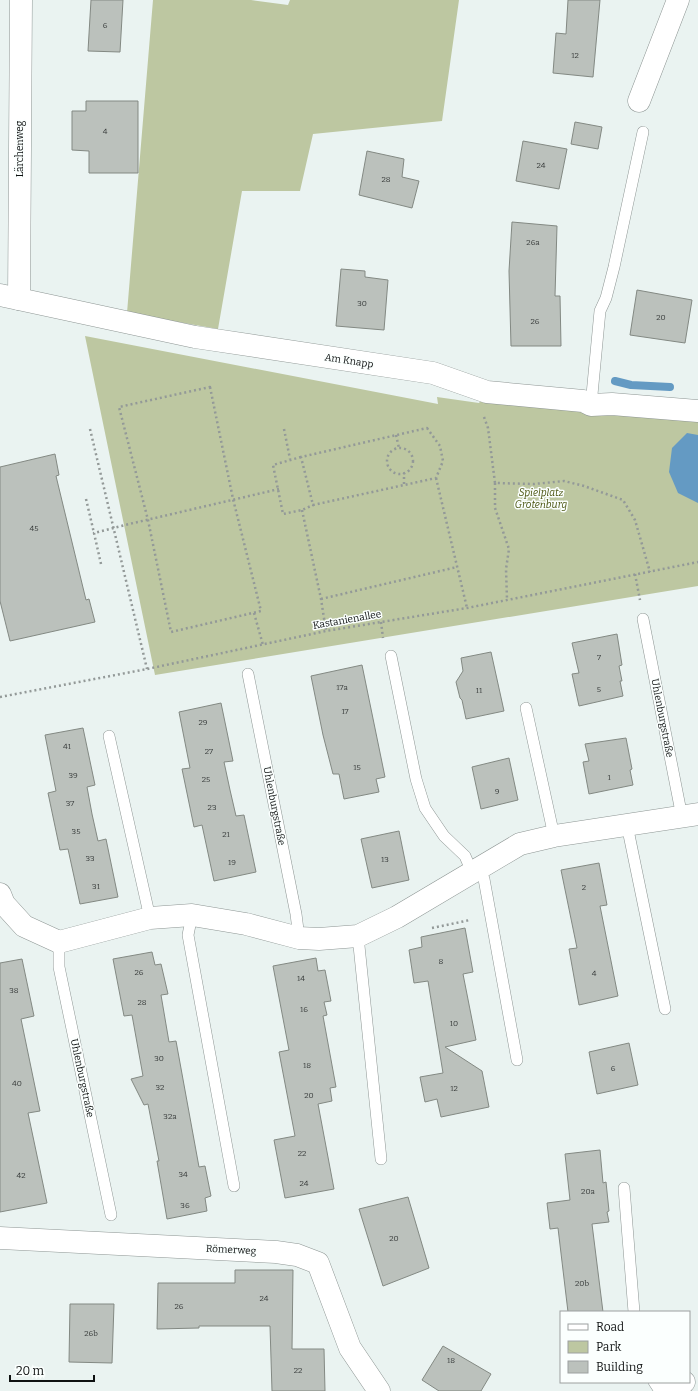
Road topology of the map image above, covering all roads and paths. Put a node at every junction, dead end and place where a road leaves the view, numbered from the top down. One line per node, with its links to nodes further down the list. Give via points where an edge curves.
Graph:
1 (21, 0): 5 (street, Lärchenweg)
2 (678, 0): 3 (street)
3 (639, 101)
4 (643, 132): 7 (lane, via 614,266 600,311)
5 (10, 297): 6 (street, Am Knapp, via 194,337 433,373)
6 (486, 392): 7 (street, Am Knapp, via 583,401); 17 (path, via 481,407 488,428)
7 (591, 405): 8 (street, Am Knapp, via 612,404)
8 (698, 411)
9 (90, 428): 25 (path)
10 (284, 429): 14 (path)
11 (396, 435): 12 (path); 13 (path); 16 (path, via 427,428 440,446 443,461)
12 (398, 448): 15 (path, via 409,452 412,457 411,467); 15 (path, via 390,452 387,463 391,470)
13 (301, 457): 14 (path); 22 (path)
14 (290, 460): 19 (path, via 273,465)
15 (404, 472): 18 (path)
16 (436, 478): 18 (path); 29 (path)
17 (495, 483): 30 (path, via 534,484 564,481 623,500 635,520); 33 (path, via 495,508 509,549 506,569)
18 (404, 484): 22 (path)
19 (279, 489): 21 (path); 23 (path, via 283,514)
20 (86, 499): 26 (path)
21 (233, 499): 24 (path); 24 (path, via 210,387 119,407); 35 (path, via 261,611)
22 (312, 505): 23 (path)
23 (302, 510): 32 (path)
24 (148, 520): 25 (path); 35 (path, via 171,632)
25 (113, 528): 26 (path); 40 (path)
26 (94, 533): 28 (path)
27 (698, 562): 30 (path, Kastanienallee)
28 (101, 564)
29 (457, 566): 32 (path); 34 (path)
30 (650, 572): 31 (path, Kastanienallee)
31 (635, 574): 33 (path, Kastanienallee); 36 (path)
32 (321, 599): 37 (path)
33 (507, 599): 34 (path, Kastanienallee)
34 (467, 608): 37 (path, Kastanienallee)
35 (254, 613): 38 (path)
36 (643, 619): 45 (lane, Uhlenburgstraße)
37 (326, 631): 38 (path, Kastanienallee)
38 (263, 644): 40 (path, Kastanienallee)
39 (391, 656): 48 (lane, via 416,779 425,808 444,836 466,856)
40 (148, 670): 42 (path, Kastanienallee)
41 (248, 674): 55 (lane, Uhlenburgstraße)
42 (0, 697)
43 (526, 708): 47 (lane)
44 (109, 736): 52 (lane)
45 (690, 816): 46 (street, Uhlenburgstraße)
46 (627, 825): 47 (street, Uhlenburgstraße); 57 (lane)
47 (554, 836): 48 (street, Uhlenburgstraße, via 520,844)
48 (475, 870): 51 (lane, via 484,879); 54 (street, Uhlenburgstraße, via 397,917)
49 (0, 894): 56 (street, via 4,904 24,926)
50 (192, 915): 52 (street, Uhlenburgstraße); 55 (street, Uhlenburgstraße, via 246,924); 60 (lane, via 188,935)
51 (490, 916): 53 (path); 58 (lane)
52 (150, 918): 56 (street, Uhlenburgstraße)
53 (425, 929)
54 (358, 936): 55 (street, Uhlenburgstraße); 59 (lane)
55 (299, 938)
56 (59, 942): 62 (lane, Uhlenburgstraße, via 59,967)
57 (666, 1009)
58 (517, 1060)
59 (381, 1159)
60 (234, 1186)
61 (624, 1188): 64 (lane)
62 (111, 1214)
63 (0, 1238): 66 (street, Römerweg, via 276,1252 318,1263 350,1348)
64 (634, 1311)
65 (682, 1383): 67 (street)
66 (379, 1391)
67 (668, 1391)

